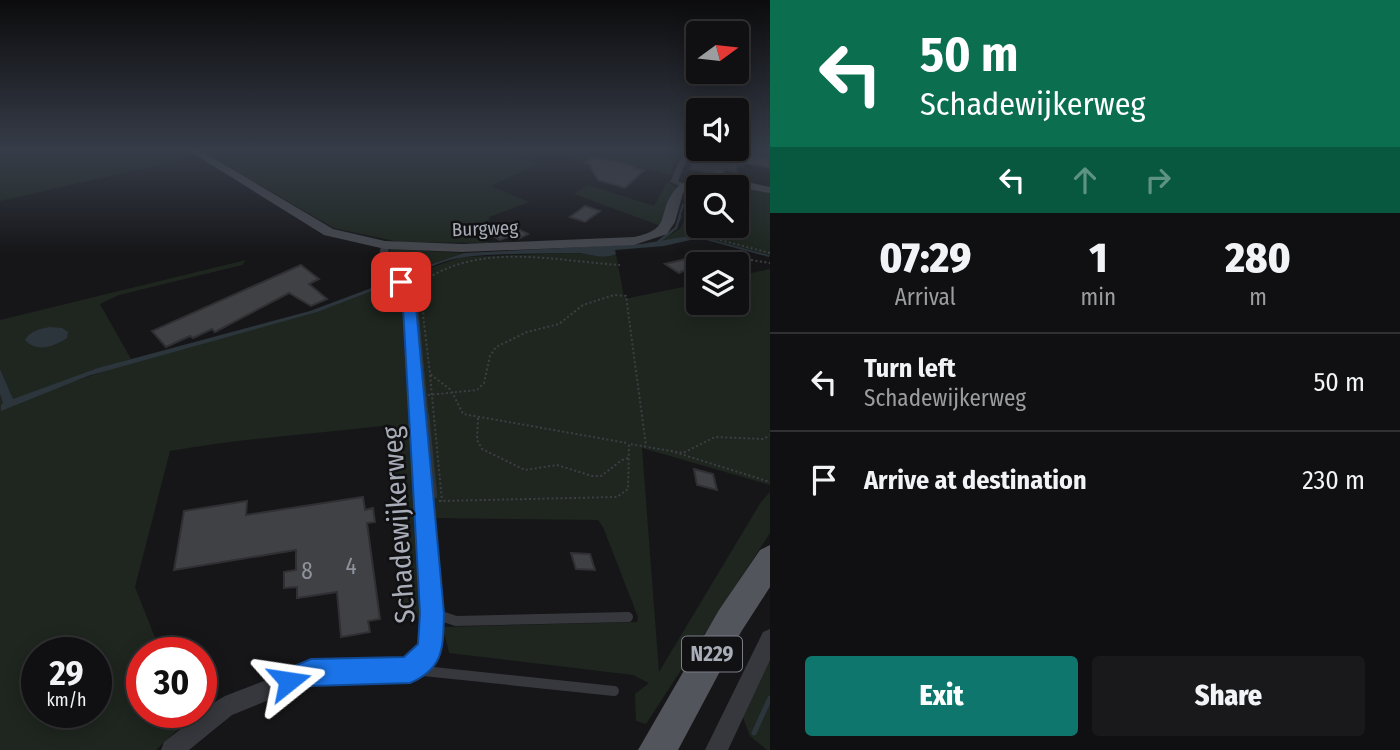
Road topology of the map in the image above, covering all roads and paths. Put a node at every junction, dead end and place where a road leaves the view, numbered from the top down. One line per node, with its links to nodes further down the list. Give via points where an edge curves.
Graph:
1 (247, 184): 8 (main road, Burgweg, via 329,232)
2 (749, 186): 4 (main road)
3 (686, 189): 8 (main road, Burgweg, via 678,192 666,230 635,241 462,248)
4 (770, 190)
5 (686, 225): 7 (path)
6 (677, 227): 7 (path)
7 (685, 229): 9 (path)
8 (385, 245): 25 (street, Schadewijkerweg, via 386,265 407,288)
9 (770, 253)
10 (751, 260): 11 (path)
11 (770, 263)
12 (621, 265): 14 (path, via 500,258 461,262)
13 (409, 279): 14 (path, via 421,275)
14 (425, 280): 15 (path, via 429,290 423,315)
15 (430, 374): 16 (path, via 446,382); 17 (path)
16 (455, 394): 17 (path); 18 (path, via 463,414); 21 (path, via 477,390 484,383 496,347 559,324 583,305 626,296)
17 (430, 395): 25 (path)
18 (478, 417): 20 (path); 23 (path, via 477,440 482,449 525,470 557,465 601,477)
19 (770, 435): 22 (path, via 764,439 715,437 684,453)
20 (629, 444): 21 (path); 23 (path)
21 (646, 446): 22 (path)
22 (664, 449): 24 (path)
23 (629, 458): 25 (path, via 628,489 617,497)
24 (770, 482)
25 (433, 501): 27 (street, Schadewijkerweg)
26 (770, 560): 33 (main road, N229)
27 (432, 613): 28 (lane, via 456,621); 30 (street, Schadewijkerweg, via 430,650)
28 (628, 617)
29 (770, 639): 34 (street)
30 (410, 670): 31 (lane); 32 (street, via 311,673 225,707)
31 (614, 691)
32 (172, 750)
33 (657, 750)
34 (716, 750)

